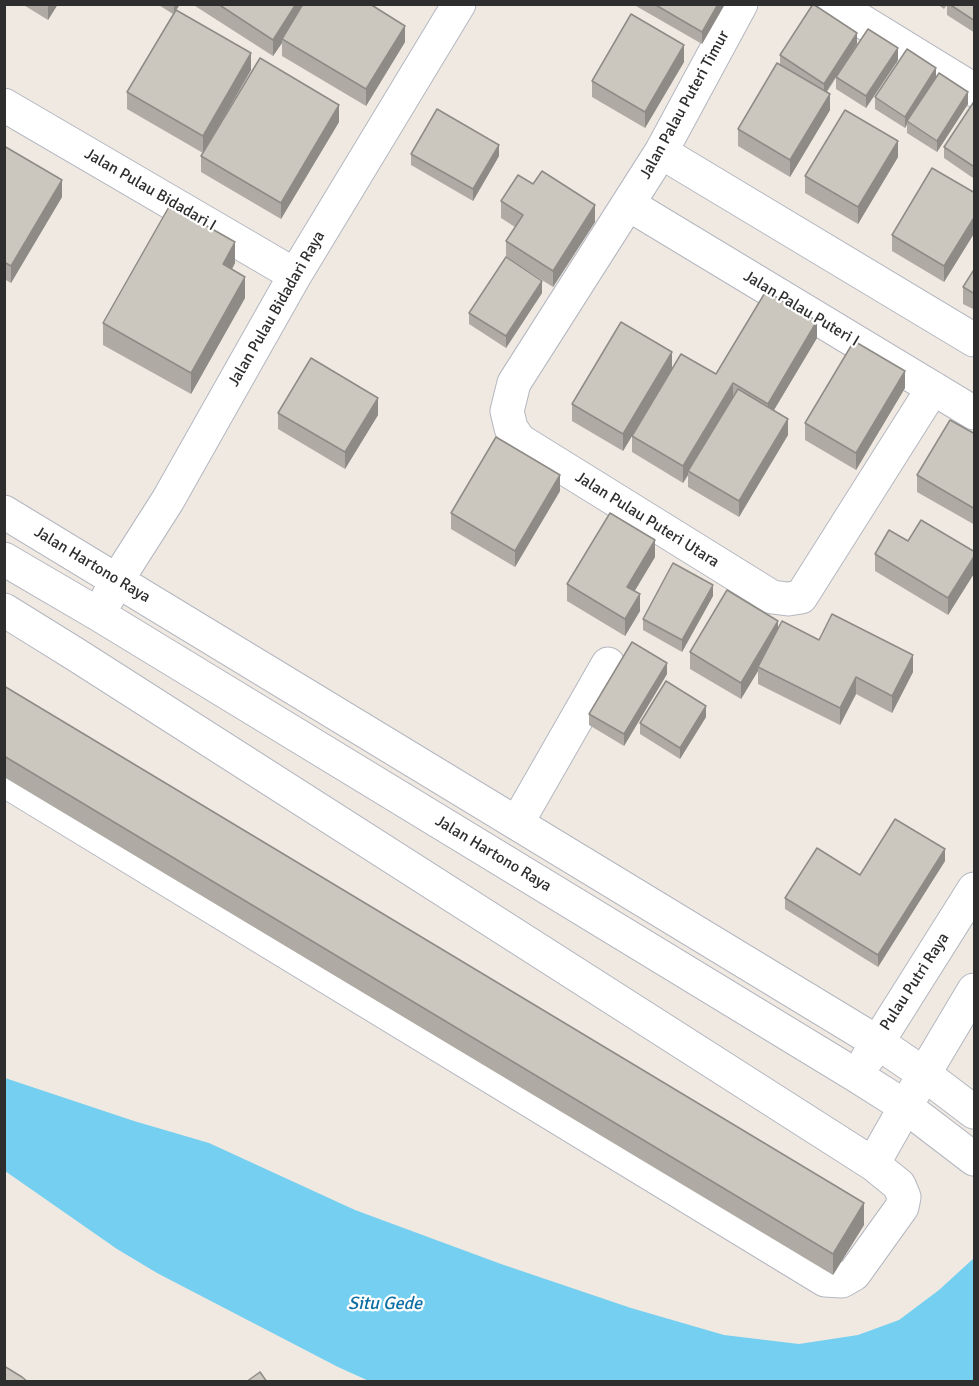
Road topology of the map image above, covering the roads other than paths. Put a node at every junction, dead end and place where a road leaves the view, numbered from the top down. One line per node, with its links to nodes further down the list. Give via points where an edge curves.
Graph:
1 (741, 4): 6 (street, Jalan Palau Puteri Timur)
2 (834, 4): 4 (street)
3 (452, 7): 8 (street, Jalan Pulau Bidadari Raya)
4 (975, 90)
5 (4, 105): 8 (street, Jalan Pulau Bidadari I)
6 (661, 152): 7 (street, Jalan Palau Puteri Timur); 9 (street)
7 (628, 204): 10 (street, Jalan Palau Puteri I); 10 (street, Jalan Pulau Puteri Utara, via 514,382 507,411 511,428 519,440 772,597 801,597)
8 (295, 275): 14 (street, Jalan Pulau Bidadari Raya, via 168,500)
9 (975, 340)
10 (933, 388): 11 (street, Jalan Palau Puteri I)
11 (975, 413)
12 (4, 512): 14 (street, Jalan Hartono Raya)
13 (4, 559): 16 (street, Jalan Hartono Raya)
14 (117, 580): 16 (street, Jalan Pulau Bidadari Raya); 19 (street, Jalan Hartono Raya)
15 (4, 610): 28 (street)
16 (98, 614): 24 (street, Jalan Hartono Raya)
17 (608, 664): 19 (street)
18 (4, 780): 28 (street, via 825,1280 842,1281 854,1274 902,1207 904,1197 899,1185)
19 (517, 823): 22 (street, Jalan Hartono Raya)
20 (975, 889): 22 (street, Pulau Putri Raya)
21 (975, 990): 23 (street)
22 (877, 1041): 23 (street, Jalan Hartono Raya); 24 (street, Pulau Putri Raya)
23 (924, 1074): 25 (street); 26 (street, Jalan Hartono Raya)
24 (857, 1076): 25 (street, Jalan Hartono Raya)
25 (906, 1107): 27 (street, Jalan Hartono Raya); 28 (street)
26 (975, 1112)
27 (975, 1159)
28 (873, 1164)

